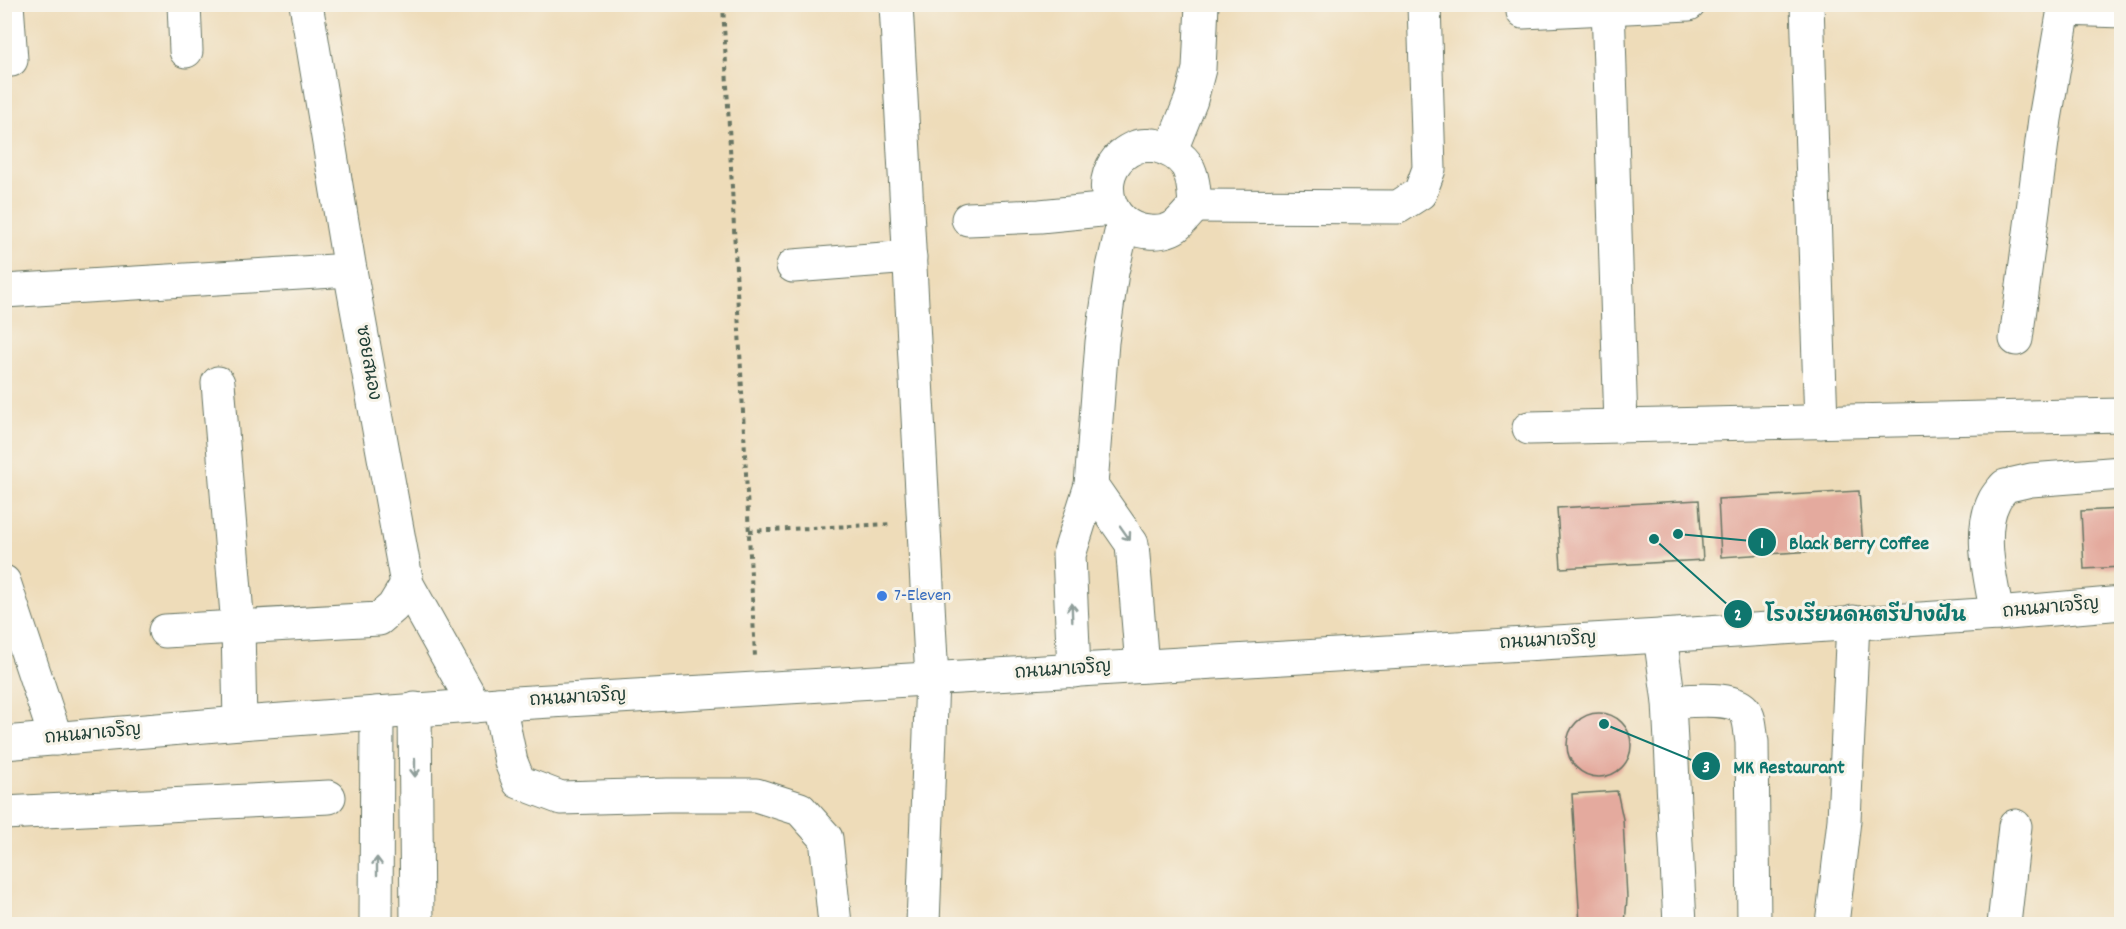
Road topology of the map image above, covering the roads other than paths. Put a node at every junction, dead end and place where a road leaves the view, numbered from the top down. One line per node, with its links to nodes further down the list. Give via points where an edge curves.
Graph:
1 (7, 4): 14 (street)
2 (184, 4): 13 (street)
3 (306, 4): 21 (street, ซอยสนอง)
4 (896, 4): 19 (street)
5 (1202, 4): 15 (street, via 1199,69)
6 (1424, 4): 16 (street, via 1429,169 1420,193 1398,207)
7 (1689, 4): 9 (street)
8 (1807, 4): 26 (street)
9 (1608, 7): 12 (street); 27 (street)
10 (2064, 7): 11 (street); 23 (street)
11 (2121, 11)
12 (1523, 12)
13 (186, 51)
14 (11, 60)
15 (1171, 150): 16 (street, via 1186,162 1194,178); 17 (street, via 1154,145 1136,147 1120,157 1110,173 1107,191)
16 (1195, 206): 17 (street, via 1174,227 1157,233 1139,232)
17 (1117, 216): 18 (street); 30 (street)
18 (968, 219)
19 (910, 257): 20 (street); 41 (street)
20 (793, 266)
21 (350, 270): 22 (street); 32 (street, ซอยสนอง)
22 (4, 291)
23 (2016, 339)
24 (218, 383): 36 (street)
25 (2121, 415): 26 (street)
26 (1821, 422): 27 (street)
27 (1621, 426): 28 (street)
28 (1529, 428)
29 (2121, 473): 34 (street, via 2031,480 2005,486 1988,517 1986,560)
30 (1091, 485): 39 (street, one-way to 39, via 1132,544); 40 (street, one-way to 30, via 1069,555)
31 (4, 582): 47 (street)
32 (407, 584): 36 (street, via 393,607 379,619); 43 (street, ซอยสนอง)
33 (2121, 603): 34 (street, ถนนมาเจริญ)
34 (1997, 614): 35 (street, ถนนมาเจริญ)
35 (1853, 622): 38 (street, ถนนมาเจริญ); 58 (street, via 1844,820)
36 (238, 627): 37 (street); 46 (street)
37 (165, 631)
38 (1660, 636): 39 (street, ถนนมาเจริญ); 42 (street)
39 (1142, 666): 40 (street, ถนนมาเจริญ)
40 (1074, 671): 41 (street, ถนนมาเจริญ)
41 (932, 679): 43 (street, ถนนมาเจริญ); 55 (street)
42 (1669, 702): 56 (street); 57 (street, via 1704,700 1735,704 1749,719)
43 (487, 705): 44 (street, ถนนมาเจริญ); 54 (street, ซอยสนอง, via 519,782 561,798 756,795 800,809 826,838)
44 (415, 710): 45 (street, ถนนมาเจริญ); 53 (street, one-way to 53)
45 (376, 712): 46 (street, ถนนมาเจริญ); 52 (street, one-way to 45)
46 (240, 723): 47 (street, ถนนมาเจริญ)
47 (56, 739): 48 (street, ถนนมาเจริญ)
48 (4, 743)
49 (329, 797): 50 (street)
50 (4, 813)
51 (2014, 826): 59 (street)
52 (376, 924)
53 (417, 924)
54 (835, 924)
55 (923, 924)
56 (1680, 924)
57 (1754, 924)
58 (1832, 924)
59 (2004, 924)

